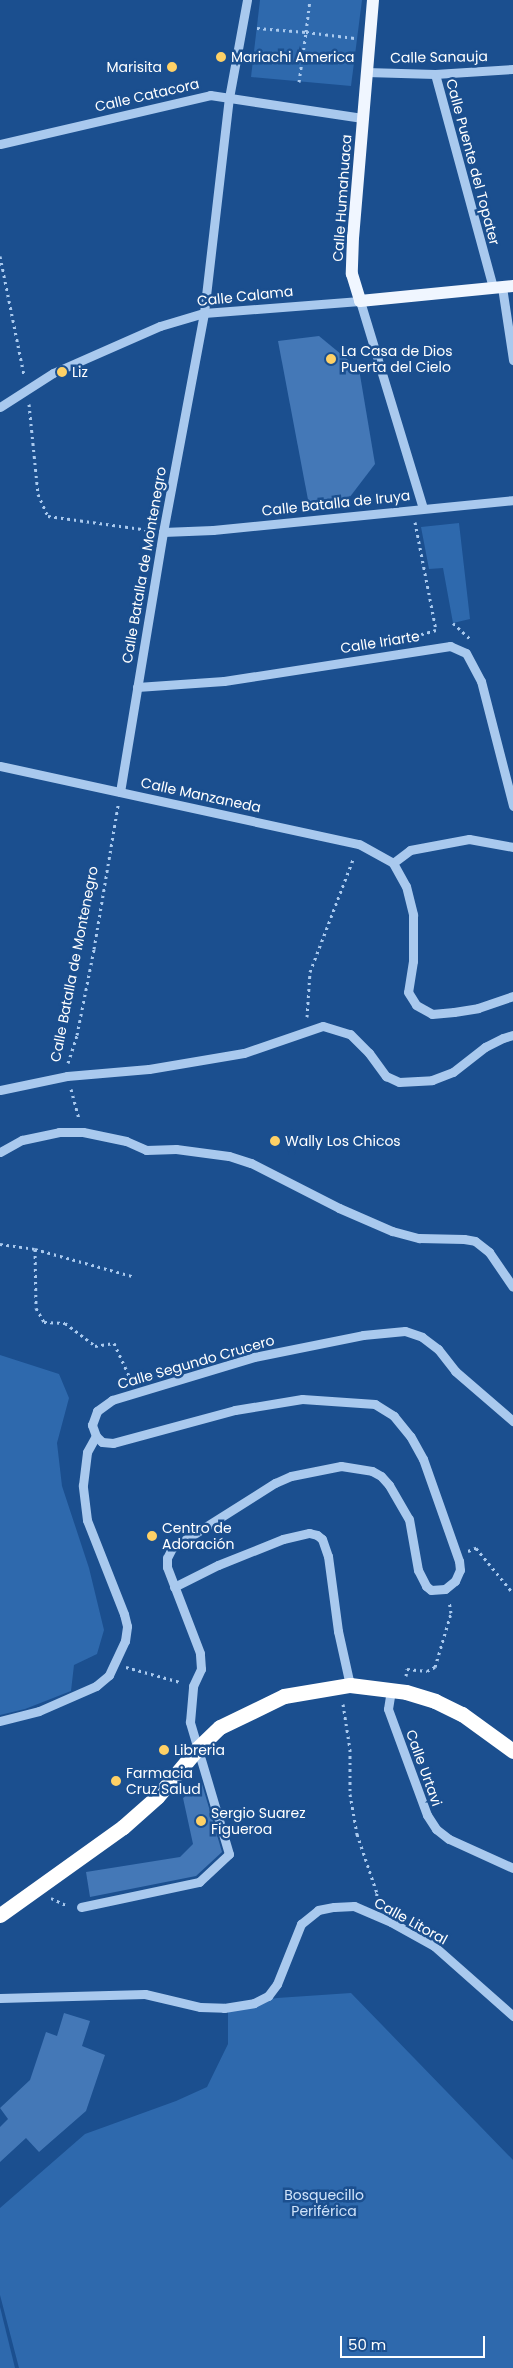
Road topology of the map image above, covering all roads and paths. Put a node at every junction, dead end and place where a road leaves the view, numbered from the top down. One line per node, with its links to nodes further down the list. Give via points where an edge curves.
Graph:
1 (247, 0): 11 (street, Calle Batalla de Montenegro)
2 (310, 0): 5 (path)
3 (373, 0): 8 (main road, Calle Humahuaca)
4 (256, 28): 5 (path)
5 (306, 32): 6 (path); 10 (path)
6 (358, 38)
7 (513, 69): 9 (street, Calle Sanauja)
8 (366, 72): 9 (street, Calle Sanauja); 12 (main road, Calle Humahuaca)
9 (435, 74): 14 (street, Calle Puente del Topater)
10 (299, 82)
11 (229, 98): 12 (street, Calle Catacora); 13 (street, Calle Catacora, via 210,95 177,101); 16 (street, Calle Batalla de Montenegro)
12 (362, 118): 15 (main road, Calle Humahuaca, via 352,274)
13 (0, 144)
14 (502, 287): 15 (main road, Calle Calama); 17 (street, Calle Puente del Topater)
15 (360, 301): 16 (street, Calle Calama); 21 (street, Calle Humahuaca)
16 (204, 313): 18 (street, Calle Calama, via 160,326 53,373); 23 (street, Calle Batalla de Montenegro)
17 (513, 360)
18 (0, 407)
19 (38, 494): 23 (path, via 48,516)
20 (513, 500): 21 (street, Calle Batalla de Iruya)
21 (423, 508): 22 (street, Calle Batalla de Iruya)
22 (413, 509): 23 (street, Calle Batalla de Iruya); 24 (path, via 436,630 414,636)
23 (163, 532): 25 (street, Calle Batalla de Montenegro)
24 (419, 650): 25 (street, Calle Iriarte, via 224,681); 28 (street, Calle Iriarte, via 450,646 466,653 482,681)
25 (137, 687): 27 (street, Calle Batalla de Montenegro)
26 (0, 766): 27 (street, Calle Manzaneda)
27 (120, 792): 29 (street, Calle Manzaneda); 35 (path, Calle Batalla de Montenegro, via 94,949)
28 (513, 806)
29 (359, 844): 31 (street, Calle Manzaneda); 33 (path, via 310,972)
30 (513, 847): 31 (street, via 469,839 410,850)
31 (393, 863): 32 (street, via 406,886 413,916 413,962 408,992 416,1005 432,1014 454,1012)
32 (513, 996)
33 (306, 1030): 34 (street, via 323,1026 350,1034 386,1076 399,1082 432,1080 454,1072 484,1047); 35 (street, via 244,1053 148,1069)
34 (513, 1036)
35 (67, 1076): 36 (street); 37 (path, Calle Batalla de Montenegro)
36 (0, 1090)
37 (83, 1132): 38 (street, via 59,1132 22,1140); 42 (street, via 126,1141 146,1150 176,1150 252,1162 338,1208 392,1231 419,1238 475,1241 489,1252)
38 (0, 1152)
39 (0, 1244): 40 (path)
40 (35, 1249): 41 (path); 43 (path, via 36,1308 44,1322 65,1323 95,1346 114,1343)
41 (132, 1276)
42 (513, 1287)
43 (137, 1392): 44 (street, Calle Segundo Crucero, via 254,1357 363,1335 405,1331 422,1337 438,1349 455,1371); 45 (street, Calle Segundo Crucero, via 112,1400 97,1411 92,1425)
44 (513, 1421)
45 (96, 1436): 46 (street, via 102,1442 113,1443 235,1410 302,1398 375,1404 394,1416 414,1444 432,1482); 50 (street, via 87,1452 83,1486 87,1520 127,1626 125,1641)
46 (457, 1555): 48 (street, via 458,1576); 49 (path, via 476,1548)
47 (174, 1587): 48 (street, via 167,1558 172,1548 274,1483 291,1476 341,1466 372,1471 390,1485 409,1519 421,1579 431,1590); 52 (street, via 283,1539 309,1533 317,1535 322,1539 328,1556 338,1631); 53 (street, via 200,1653 201,1669)
48 (445, 1589): 51 (path, via 451,1613 435,1667)
49 (513, 1593)
50 (115, 1663): 53 (path); 56 (street, via 109,1675 96,1686 39,1710)
51 (411, 1670)
52 (350, 1685): 54 (highway); 57 (highway, via 284,1696 220,1727)
53 (193, 1686): 57 (street, via 190,1722)
54 (392, 1690): 58 (highway, via 435,1702 462,1714); 59 (street, Calle Urtavi, via 388,1709 427,1816 436,1829 450,1839)
55 (343, 1704): 62 (path, via 350,1749 350,1794 358,1834 377,1893)
56 (0, 1721)
57 (198, 1748): 60 (highway, via 157,1796 123,1827); 61 (street, via 229,1854 199,1882)
58 (513, 1751)
59 (513, 1868)
60 (39, 1888): 61 (path, via 56,1902); 63 (highway)
61 (81, 1907)
62 (375, 1914): 64 (street, Calle Litoral, via 354,1906 318,1910 301,1924 277,1984 268,1996 254,2003 224,2008 200,2007 145,1994); 65 (street, Calle Litoral, via 434,1946)
63 (0, 1915)
64 (0, 1998)
65 (513, 2016)

